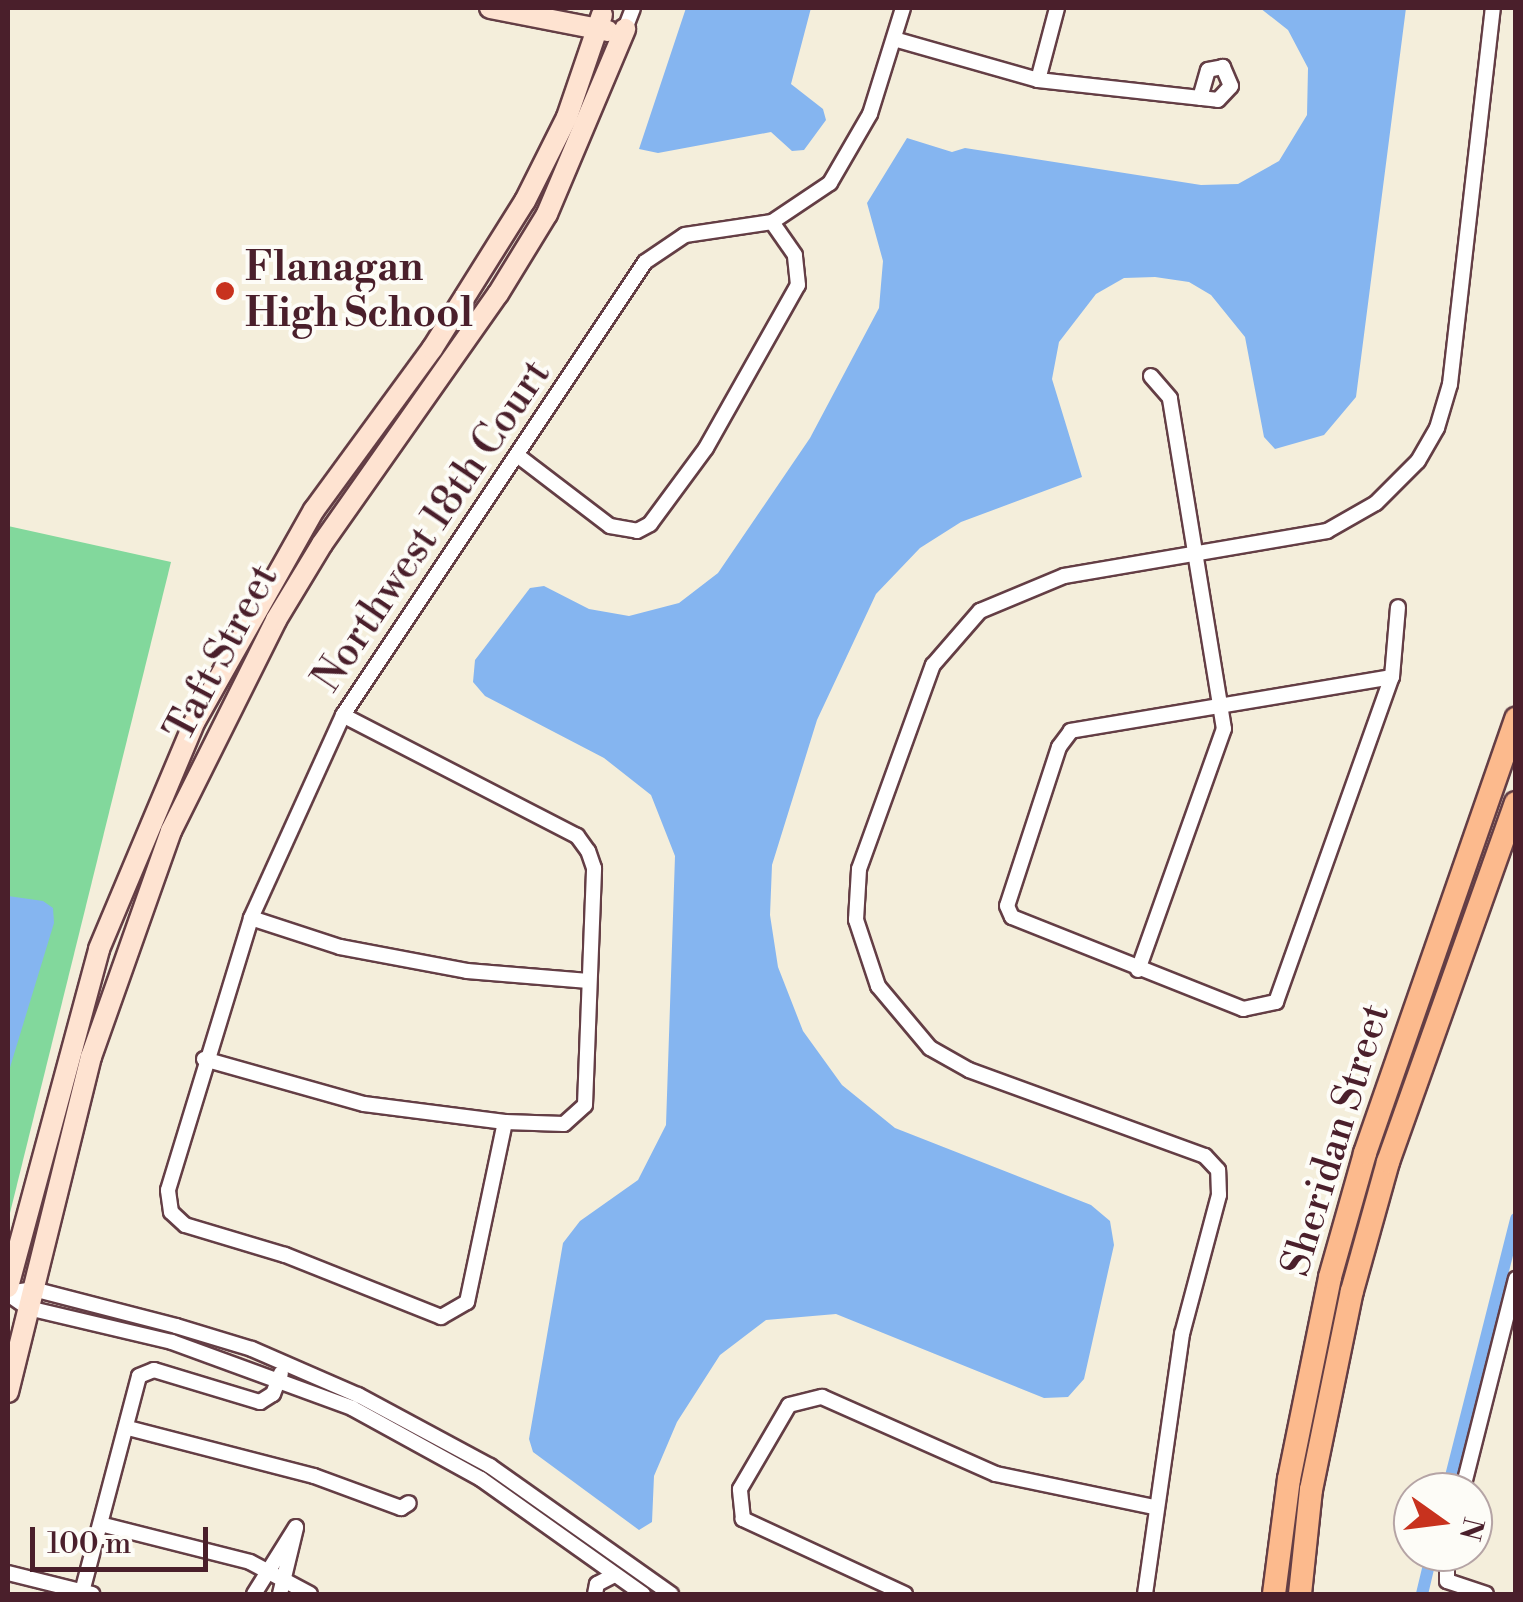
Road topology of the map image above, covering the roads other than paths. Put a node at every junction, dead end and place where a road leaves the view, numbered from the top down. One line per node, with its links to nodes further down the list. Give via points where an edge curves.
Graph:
1 (490, 8): 6 (street)
2 (633, 8): 7 (street, Taft Street)
3 (903, 8): 8 (street, Northwest 18th Court)
4 (1057, 8): 9 (street)
5 (1493, 8): 16 (street, via 1450,384 1437,428 1418,461 1376,502 1327,531)
6 (598, 15): 7 (street); 12 (street, Taft Street, via 568,117 525,201)
7 (626, 29): 13 (street, Taft Street, via 547,214)
8 (894, 39): 9 (street); 11 (street, Northwest 18th Court, via 853,151 830,183)
9 (1038, 80): 10 (street)
10 (1200, 98)
11 (772, 222): 15 (street, Northwest 18th Court, via 684,234 645,262); 15 (street, via 795,255 798,285 706,448 650,524 637,531 610,526)
12 (432, 349): 13 (street); 29 (street, Taft Street, via 314,510 188,737 99,949)
13 (451, 363): 30 (street, Taft Street, via 376,462 276,620 171,831 91,1057)
14 (1151, 376): 16 (street, via 1170,398)
15 (517, 455): 20 (street, Northwest 18th Court)
16 (1198, 556): 19 (street); 37 (street, via 1064,576 980,611 932,665 859,869 856,920 878,986 930,1048 969,1070 1205,1156 1218,1170 1219,1195 1182,1334)
17 (1398, 607): 18 (street)
18 (1392, 677): 19 (street); 24 (street, via 1283,991 1266,1008 1243,1010)
19 (1223, 700): 24 (street, via 1224,729); 24 (street, via 1071,731 1007,906 1012,917)
20 (343, 715): 23 (street, Northwest 18th Court); 25 (street, via 577,836 594,868)
21 (1516, 720): 53 (main road, Sheridan Street, via 1365,1153 1330,1277 1288,1479)
22 (1516, 803): 54 (main road, Sheridan Street, via 1388,1162 1352,1291 1311,1490)
23 (251, 918): 25 (street, via 340,946 467,971); 26 (street, Northwest 18th Court)
24 (1138, 970)
25 (589, 981): 27 (street, via 587,1087 578,1116 548,1126)
26 (204, 1059): 27 (street, via 364,1104); 27 (street, Northwest 18th Court, via 168,1190 171,1212 185,1225 285,1255 442,1317 458,1311 470,1289)
27 (504, 1122)
28 (1516, 1279): 35 (street)
29 (8, 1291): 30 (street)
30 (31, 1299): 31 (street, via 176,1326); 32 (street); 33 (street, Taft Street)
31 (284, 1363): 32 (street); 50 (street, via 439,1433)
32 (279, 1378): 42 (street, via 440,1454); 44 (street, via 273,1394 260,1402 154,1370 139,1376)
33 (8, 1392)
34 (132, 1429): 36 (street, via 314,1476 401,1508)
35 (1467, 1472)
36 (409, 1503)
37 (1154, 1507): 51 (street, via 996,1474 822,1397 789,1405 740,1489 743,1519); 52 (street)
38 (108, 1526): 39 (street)
39 (268, 1569): 43 (street); 43 (street, via 296,1528); 45 (street)
40 (1447, 1572): 55 (street, via 1447,1581)
41 (8, 1573): 44 (street)
42 (613, 1576): 47 (street, via 597,1584); 48 (street); 49 (street)
43 (283, 1588): 46 (street)
44 (87, 1594)
45 (254, 1594)
46 (310, 1594)
47 (595, 1594)
48 (609, 1594)
49 (642, 1594)
50 (671, 1594)
51 (905, 1594)
52 (1146, 1594)
53 (1274, 1594)
54 (1300, 1594)
55 (1486, 1594)

